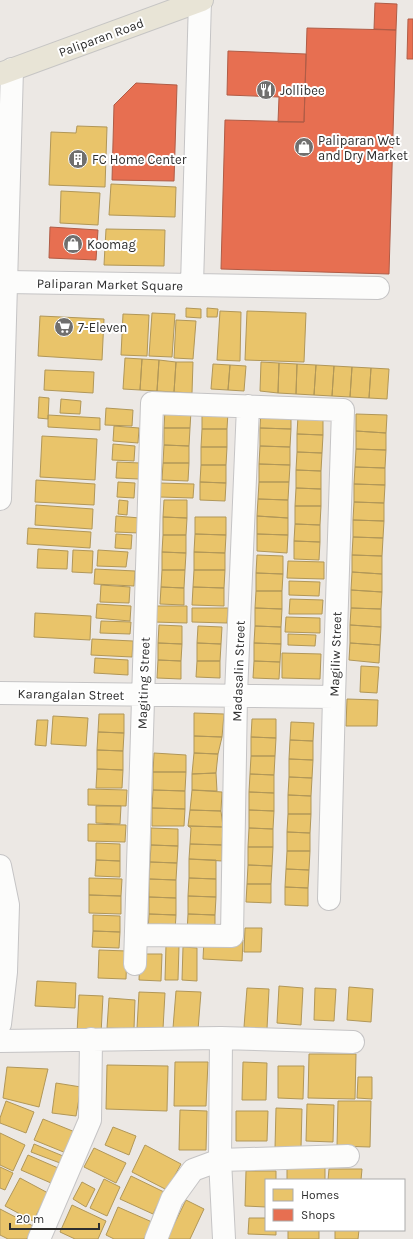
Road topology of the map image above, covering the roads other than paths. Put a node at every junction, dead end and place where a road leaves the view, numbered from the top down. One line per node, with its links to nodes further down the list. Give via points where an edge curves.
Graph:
1 (201, 0): 2 (main road, Paliparan Road); 4 (street, Paliparan Market Square)
2 (6, 71): 3 (street)
3 (7, 282): 4 (street, Paliparan Market Square); 7 (street)
4 (192, 285): 5 (street)
5 (378, 288)
6 (248, 406): 9 (street, Magiting Street, via 152,403); 10 (street, Madasalin Street); 11 (street, Magiliw Street, via 343,410)
7 (0, 499)
8 (0, 693): 9 (street, Karangalan Street)
9 (143, 695): 10 (street, Karangalan Street); 14 (street, Magiting Street)
10 (236, 695): 11 (street, Karangalan Street); 14 (street, Madasalin Street, via 232,936)
11 (334, 697): 13 (street, Magiliw Street)
12 (0, 866): 16 (street, via 8,905 6,972)
13 (329, 899)
14 (136, 935): 15 (street, Magiting Street)
15 (135, 964)
16 (0, 1024)
17 (221, 1038): 18 (street); 20 (street); 22 (street)
18 (91, 1040): 19 (street); 23 (street, via 90,1120)
19 (0, 1041)
20 (353, 1042)
21 (348, 1156): 22 (street)
22 (220, 1160): 24 (street, via 193,1170 172,1199); 25 (street)
23 (39, 1239)
24 (156, 1239)
25 (224, 1239)

